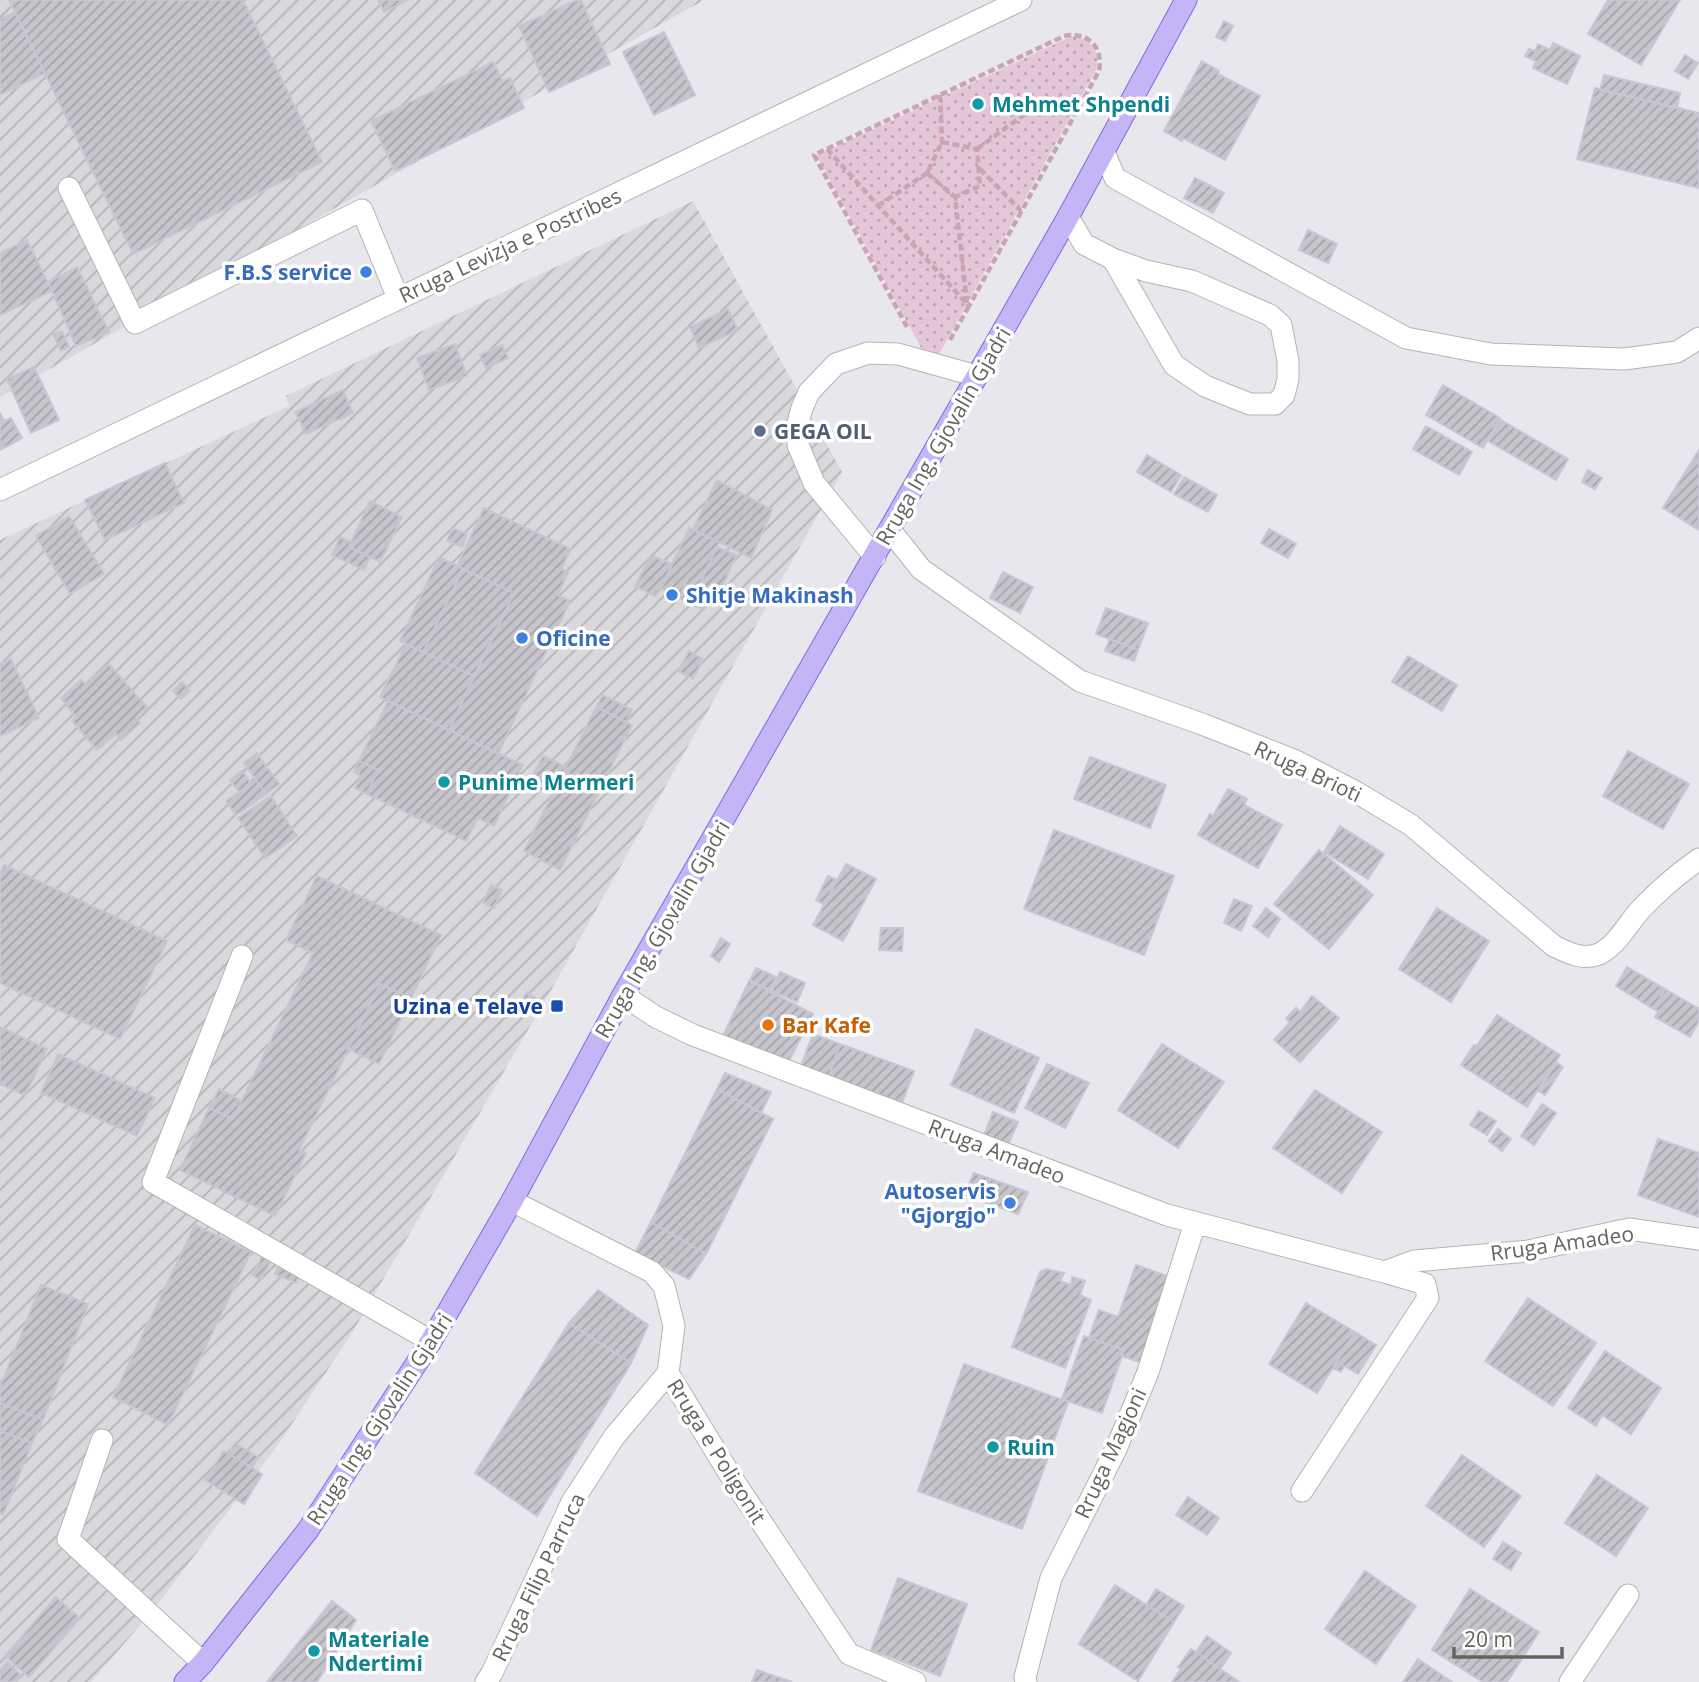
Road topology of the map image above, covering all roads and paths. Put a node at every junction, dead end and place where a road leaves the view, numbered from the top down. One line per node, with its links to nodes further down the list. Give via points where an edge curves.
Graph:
1 (1021, 0): 17 (street, Rruga Levizja e Postribes)
2 (1186, 0): 8 (main road, Rruga Ing. Gjovalin Gjadri)
3 (940, 94): 4 (path, via 1072,35 1094,42 1101,62); 5 (path); 6 (path)
4 (1083, 99): 7 (path, via 1029,111); 14 (path)
5 (942, 142): 7 (path); 10 (path)
6 (827, 149): 13 (path); 19 (path, via 814,155)
7 (977, 149): 9 (path)
8 (1104, 152): 15 (main road, Rruga Ing. Gjovalin Gjadri); 20 (street, via 1115,178 1406,338 1491,354 1624,359 1677,352)
9 (979, 169): 12 (path, via 980,186); 14 (path)
10 (927, 173): 12 (path); 13 (path)
11 (69, 188): 17 (street, via 135,323 362,210)
12 (955, 197): 18 (path)
13 (877, 206): 18 (path)
14 (1021, 211): 18 (path)
15 (1068, 217): 16 (street, via 1084,244); 22 (main road, Rruga Ing. Gjovalin Gjadri)
16 (1113, 258): 16 (street, via 1174,365 1205,386 1250,404 1275,404 1284,395 1286,341 1281,325 1270,315 1192,281)
17 (398, 298): 23 (street, Rruga Levizja e Postribes)
18 (968, 305): 21 (path)
19 (909, 331)
20 (1699, 338)
21 (946, 348)
22 (977, 376): 24 (main road, Rruga Ing. Gjovalin Gjadri); 25 (street, via 898,354 868,353 836,364 810,392 798,423 798,445 814,483)
23 (0, 490)
24 (890, 530): 25 (main road, Rruga Ing. Gjovalin Gjadri); 26 (street, Rruga Brioti, via 921,569 1080,681 1296,761 1356,792 1411,825 1554,946 1569,953 1599,954 1641,909)
25 (875, 557): 28 (main road, Rruga Ing. Gjovalin Gjadri)
26 (1699, 859)
27 (242, 956): 33 (street, via 153,1182)
28 (623, 995): 29 (main road, Rruga Ing. Gjovalin Gjadri); 30 (street, Rruga Amadeo, via 693,1035)
29 (512, 1200): 33 (main road, Rruga Ing. Gjovalin Gjadri); 34 (street, Rruga e Poligonit, via 652,1272 664,1286 674,1326)
30 (1195, 1223): 32 (street, Rruga Amadeo); 42 (street, Rruga Magjoni, via 1147,1372 1116,1449 1051,1578)
31 (1699, 1239): 32 (street, Rruga Amadeo, via 1629,1230 1528,1251 1414,1261)
32 (1384, 1272): 36 (street, Rruga Amadeo, via 1425,1284 1427,1298)
33 (431, 1342): 38 (main road, Rruga Ing. Gjovalin Gjadri, via 308,1530)
34 (668, 1373): 39 (street, Rruga Filip Parruca, via 614,1437 572,1502); 41 (street, Rruga e Poligonit, via 849,1654)
35 (102, 1440): 38 (street, via 68,1539)
36 (1302, 1491)
37 (1628, 1595): 43 (street)
38 (203, 1663): 40 (main road, Rruga Ing. Gjovalin Gjadri)
39 (489, 1679)
40 (185, 1682)
41 (915, 1682)
42 (1026, 1682)
43 (1570, 1682)

